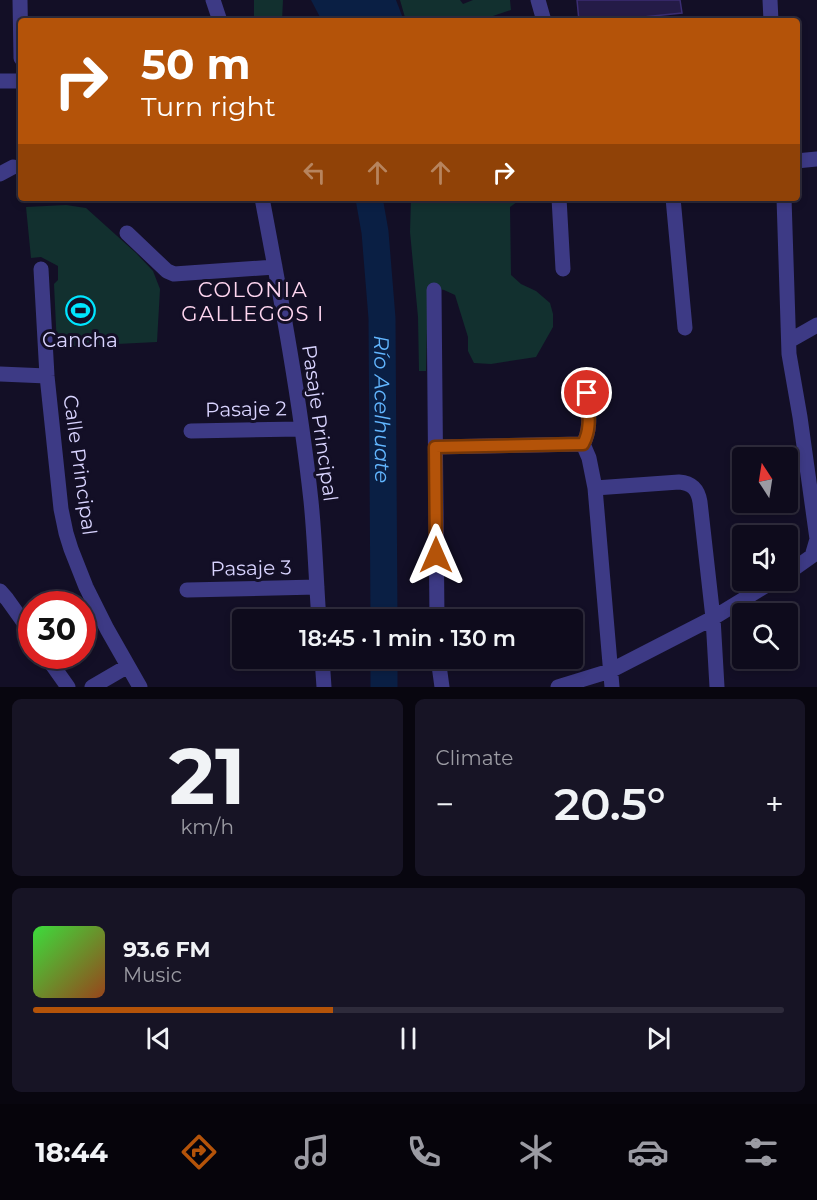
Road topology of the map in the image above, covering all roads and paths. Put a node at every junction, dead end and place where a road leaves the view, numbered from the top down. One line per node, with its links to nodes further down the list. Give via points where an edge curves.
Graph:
1 (20, 0): 5 (street)
2 (213, 0): 6 (street)
3 (538, 0): 7 (street)
4 (770, 0): 8 (street)
5 (20, 18)
6 (219, 18)
7 (543, 18)
8 (771, 18)
9 (0, 81): 10 (street)
10 (18, 81)
11 (817, 159): 12 (street)
12 (800, 161)
13 (263, 201): 18 (street, Pasaje Principal)
14 (559, 201): 20 (street)
15 (673, 201): 23 (street)
16 (784, 201): 24 (street)
17 (127, 233): 18 (street, via 174,274)
18 (275, 267): 28 (street, Pasaje Principal)
19 (41, 269): 26 (street, Calle Principal)
20 (563, 269)
21 (434, 290): 31 (street)
22 (817, 325): 24 (street)
23 (685, 328)
24 (789, 341): 33 (street, via 817,539 812,556)
25 (0, 374): 26 (street)
26 (47, 376): 42 (street, Calle Principal, via 61,509 70,549)
27 (587, 393): 30 (street, via 589,426)
28 (301, 429): 29 (street, Pasaje 2); 34 (street, Pasaje Principal)
29 (191, 431)
30 (583, 444): 31 (street); 32 (street)
31 (435, 447): 39 (street)
32 (595, 488): 41 (street, via 679,482 696,490); 46 (street)
33 (798, 567)
34 (317, 587): 35 (street, Pasaje 3); 38 (street, Pasaje Principal)
35 (187, 590)
36 (0, 591): 40 (street)
37 (758, 591): 41 (street)
38 (318, 609)
39 (437, 609)
40 (18, 614)
41 (713, 618): 46 (street); 54 (street)
42 (128, 666): 48 (street); 49 (street, Calle Principal)
43 (55, 669): 47 (street)
44 (323, 669): 50 (street)
45 (440, 669): 51 (street)
46 (610, 671): 52 (street); 53 (street)
47 (68, 687)
48 (92, 687)
49 (140, 687)
50 (324, 687)
51 (442, 687)
52 (558, 687)
53 (612, 687)
54 (717, 687)

